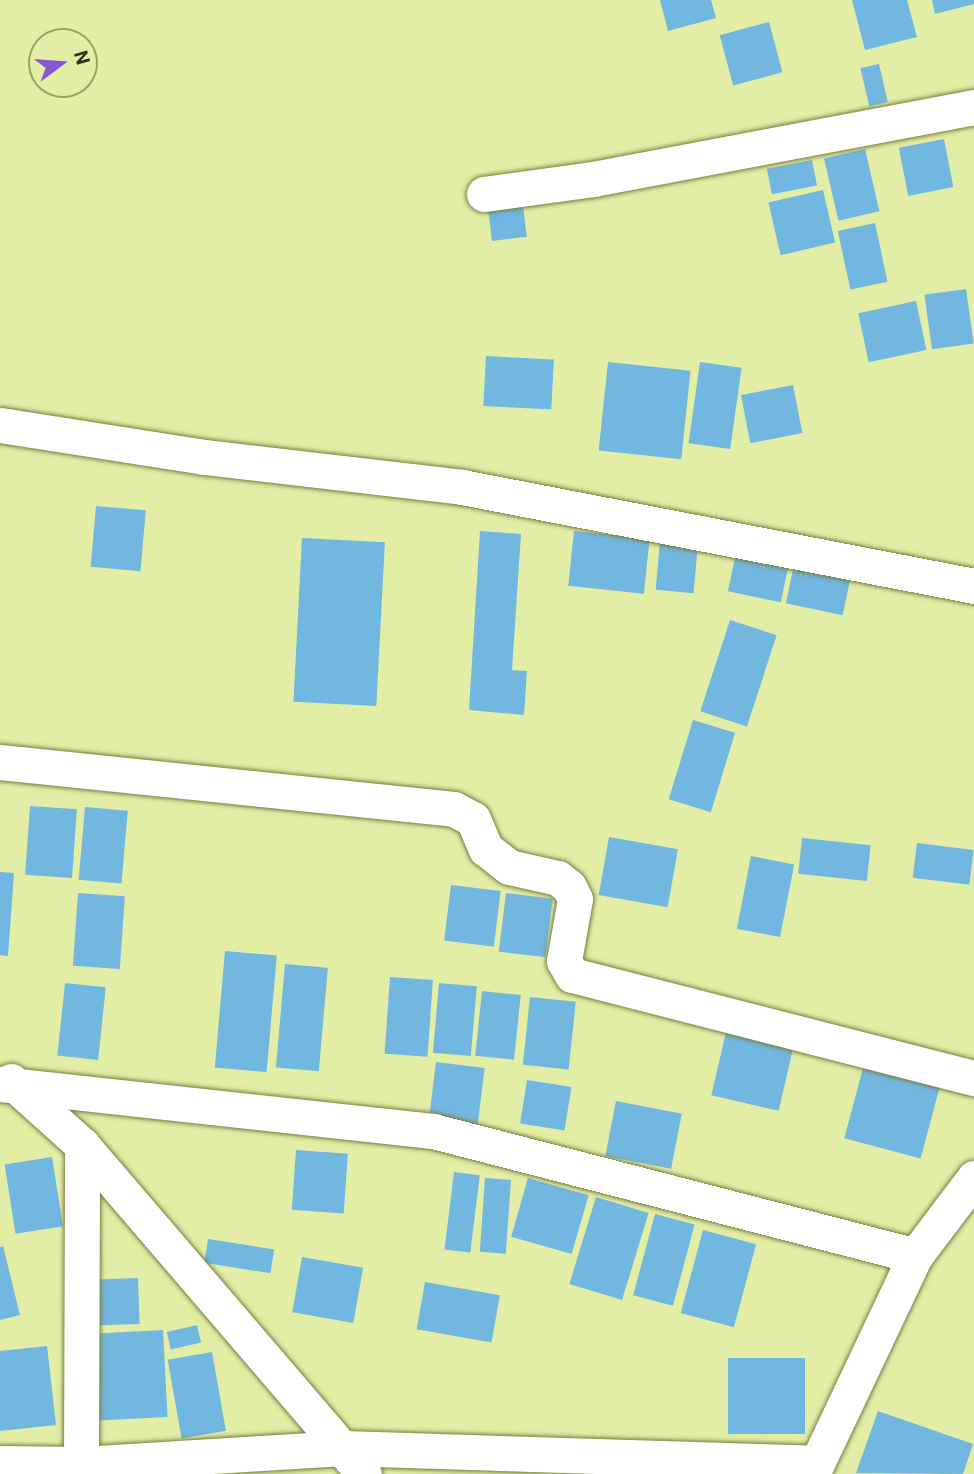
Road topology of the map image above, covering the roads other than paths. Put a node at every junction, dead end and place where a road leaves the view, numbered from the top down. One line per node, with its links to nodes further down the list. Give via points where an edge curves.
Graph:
1 (974, 107): 2 (street, via 593,179)
2 (484, 194)
3 (0, 425): 4 (street, via 204,457 461,487)
4 (974, 586)
5 (0, 762): 6 (street, via 454,808 473,819 486,849 509,867 558,878 569,887 575,899 564,961 572,975)
6 (974, 1078)
7 (5, 1079): 8 (street); 10 (street, via 433,1131)
8 (82, 1145): 11 (street); 13 (street)
9 (974, 1178): 10 (street)
10 (915, 1256): 14 (street)
11 (354, 1461): 13 (street); 14 (street)
12 (0, 1463): 13 (street)
13 (81, 1464)
14 (814, 1468)

